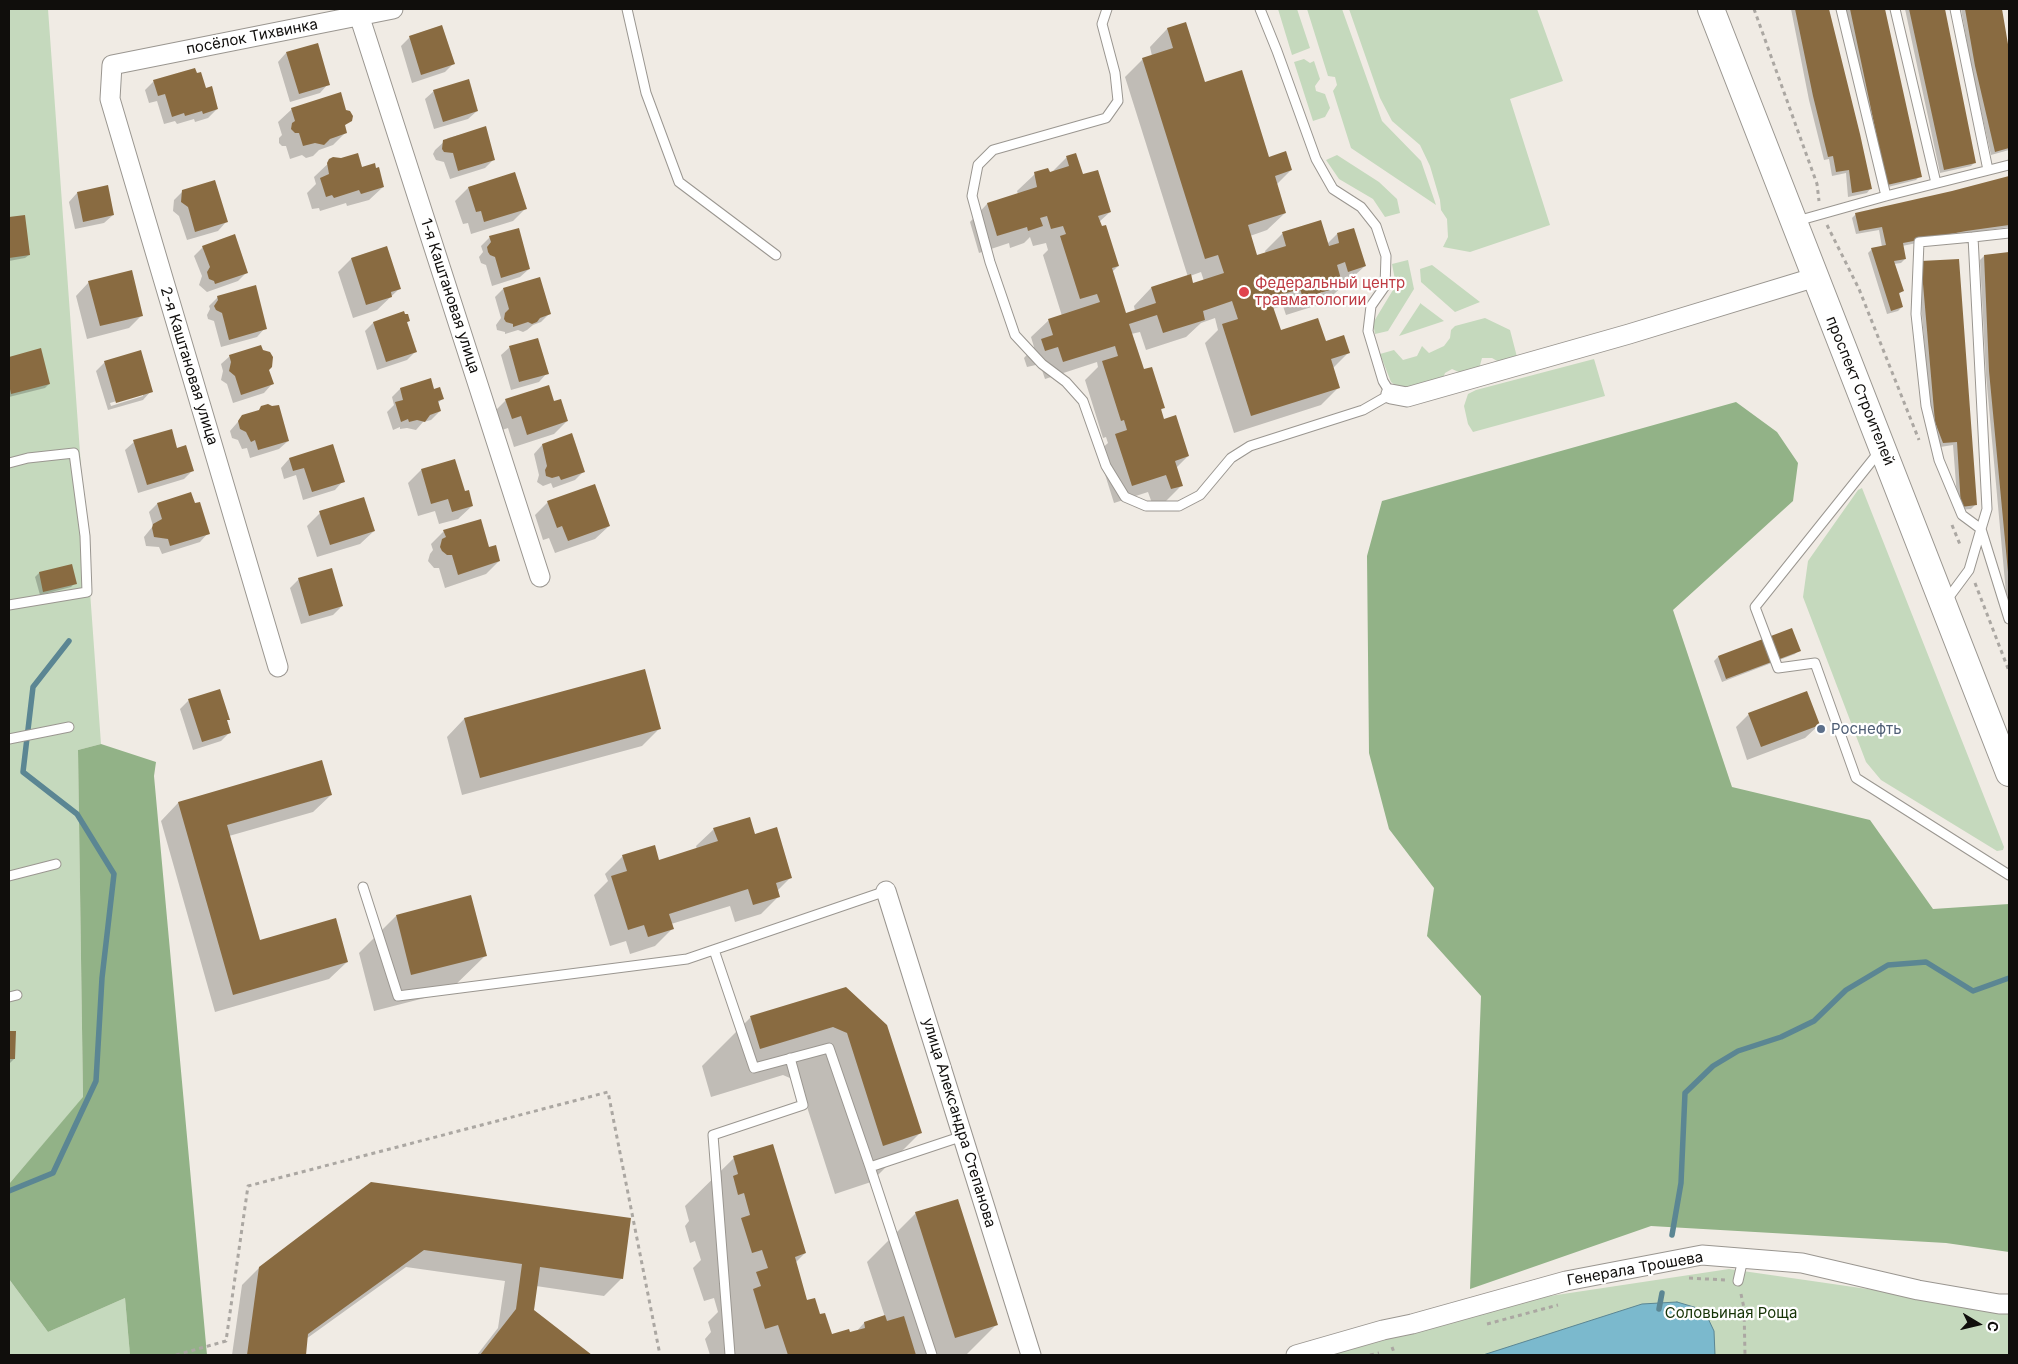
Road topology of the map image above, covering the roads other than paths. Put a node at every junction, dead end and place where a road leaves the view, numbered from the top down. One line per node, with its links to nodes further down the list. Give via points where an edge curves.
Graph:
1 (393, 9): 9 (street, посёлок Тихвинка)
2 (628, 9): 18 (lane, via 646,93 679,182)
3 (1107, 9): 20 (lane, via 1102,24 1115,73 1118,101 1106,118 993,150 978,165 972,196 1015,335 1083,401 1106,466 1125,497 1146,506 1179,506 1200,495 1231,458 1250,446 1362,410)
4 (1260, 9): 20 (lane, via 1316,159 1333,189 1361,206 1376,226 1386,256 1386,286 1371,306 1368,331 1383,381)
5 (1711, 9): 15 (main road, проспект Строителей)
6 (1841, 9): 14 (lane)
7 (1895, 9): 13 (lane)
8 (1955, 9): 12 (lane)
9 (359, 15): 10 (street, посёлок Тихвинка); 24 (street, 1-я Каштановая улица)
10 (112, 65): 28 (street, 2-я Каштановая улица, via 110,99)
11 (2009, 164): 12 (lane)
12 (1988, 170): 13 (lane)
13 (1936, 183): 14 (lane)
14 (1886, 196): 15 (lane)
15 (1794, 221): 19 (main road, проспект Строителей)
16 (2009, 233): 17 (lane)
17 (1973, 237): 23 (lane, via 1987,509); 23 (lane, via 1919,242 1916,314 1926,406 1939,460 1962,515)
18 (776, 255)
19 (1816, 277): 20 (street, via 1407,397); 21 (main road, проспект Строителей)
20 (1391, 394)
21 (1882, 447): 25 (main road, проспект Строителей); 33 (lane, via 1755,607 1778,668 1815,663 1856,778)
22 (9, 463): 26 (lane, via 74,453 85,536 87,592)
23 (1981, 529): 25 (lane, via 1970,570); 27 (lane)
24 (540, 576)
25 (1943, 604): 31 (main road, проспект Строителей)
26 (9, 605)
27 (2009, 619)
28 (278, 667)
29 (69, 726): 30 (lane)
30 (9, 739)
31 (2009, 773)
32 (56, 864): 34 (lane)
33 (2009, 875)
34 (9, 876)
35 (363, 887): 37 (lane, via 398,996 687,959)
36 (886, 891): 37 (lane); 39 (street, улица Александра Степанова)
37 (714, 950): 38 (lane, via 754,1068)
38 (790, 1058): 40 (lane, via 829,1048); 44 (lane, via 802,1104 713,1135)
39 (962, 1136): 40 (lane); 46 (street, улица Александра Степанова)
40 (870, 1167): 45 (lane)
41 (1743, 1259): 42 (lane); 43 (street, Генерала Трошева, via 1802,1263 1918,1290); 47 (street, Генерала Трошева, via 1702,1255 1566,1281)
42 (1738, 1281)
43 (2009, 1304)
44 (730, 1355)
45 (932, 1355)
46 (1031, 1355)
47 (1296, 1355)

